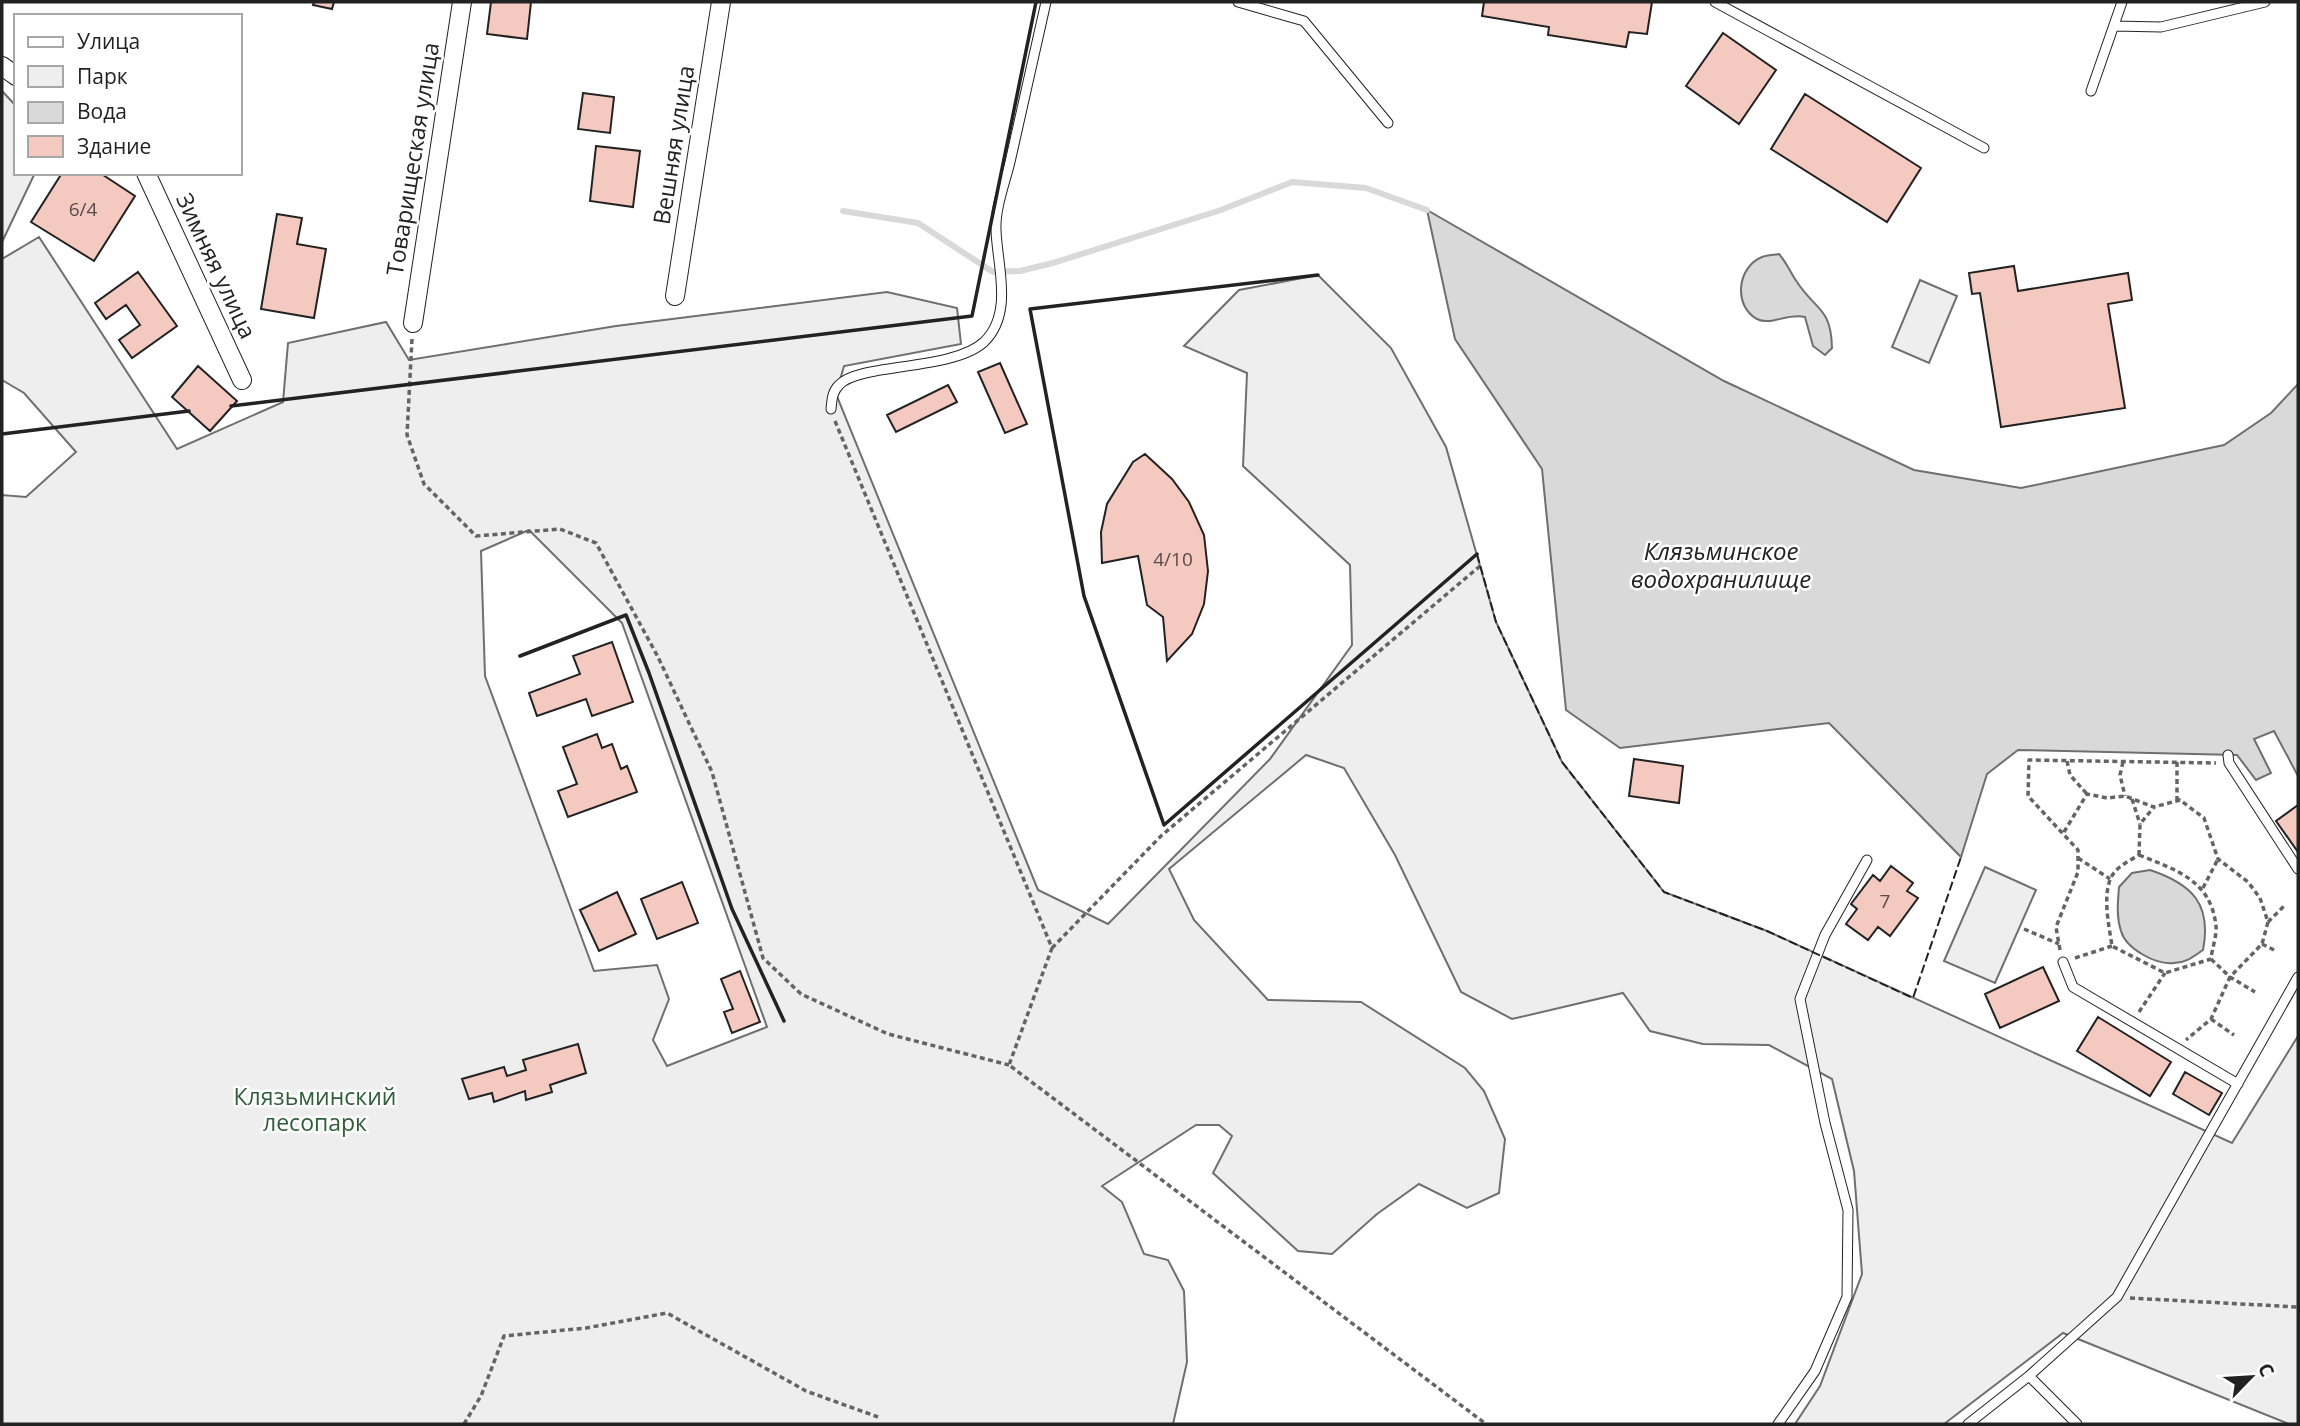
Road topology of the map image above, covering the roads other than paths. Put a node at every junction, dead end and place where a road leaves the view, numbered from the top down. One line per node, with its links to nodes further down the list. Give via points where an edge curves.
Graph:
1 (461, 2): 14 (street, Товарищеская улица)
2 (721, 2): 13 (street, Вешняя улица)
3 (1046, 2): 16 (lane, via 996,227 1003,286 996,324 984,342 968,351 919,366 860,374 840,383)
4 (1238, 2): 10 (lane, via 1304,21)
5 (1715, 2): 11 (lane)
6 (2122, 2): 8 (lane)
7 (2265, 2): 8 (lane, via 2161,27)
8 (2113, 26): 9 (lane)
9 (2091, 91)
10 (1388, 123)
11 (1984, 148)
12 (147, 175): 15 (street, Зимняя улица)
13 (675, 296)
14 (413, 323)
15 (243, 380)
16 (831, 409)
17 (2228, 759): 19 (lane)
18 (1867, 860): 24 (lane, via 1825,935 1800,999 1848,1210 1847,1297 1815,1371)
19 (2298, 869)
20 (2063, 962): 22 (lane, via 2073,987)
21 (2298, 977): 22 (lane)
22 (2238, 1084): 23 (lane, via 2117,1297)
23 (2029, 1376): 25 (lane); 26 (lane)
24 (1779, 1424)
25 (1968, 1424)
26 (2077, 1424)

